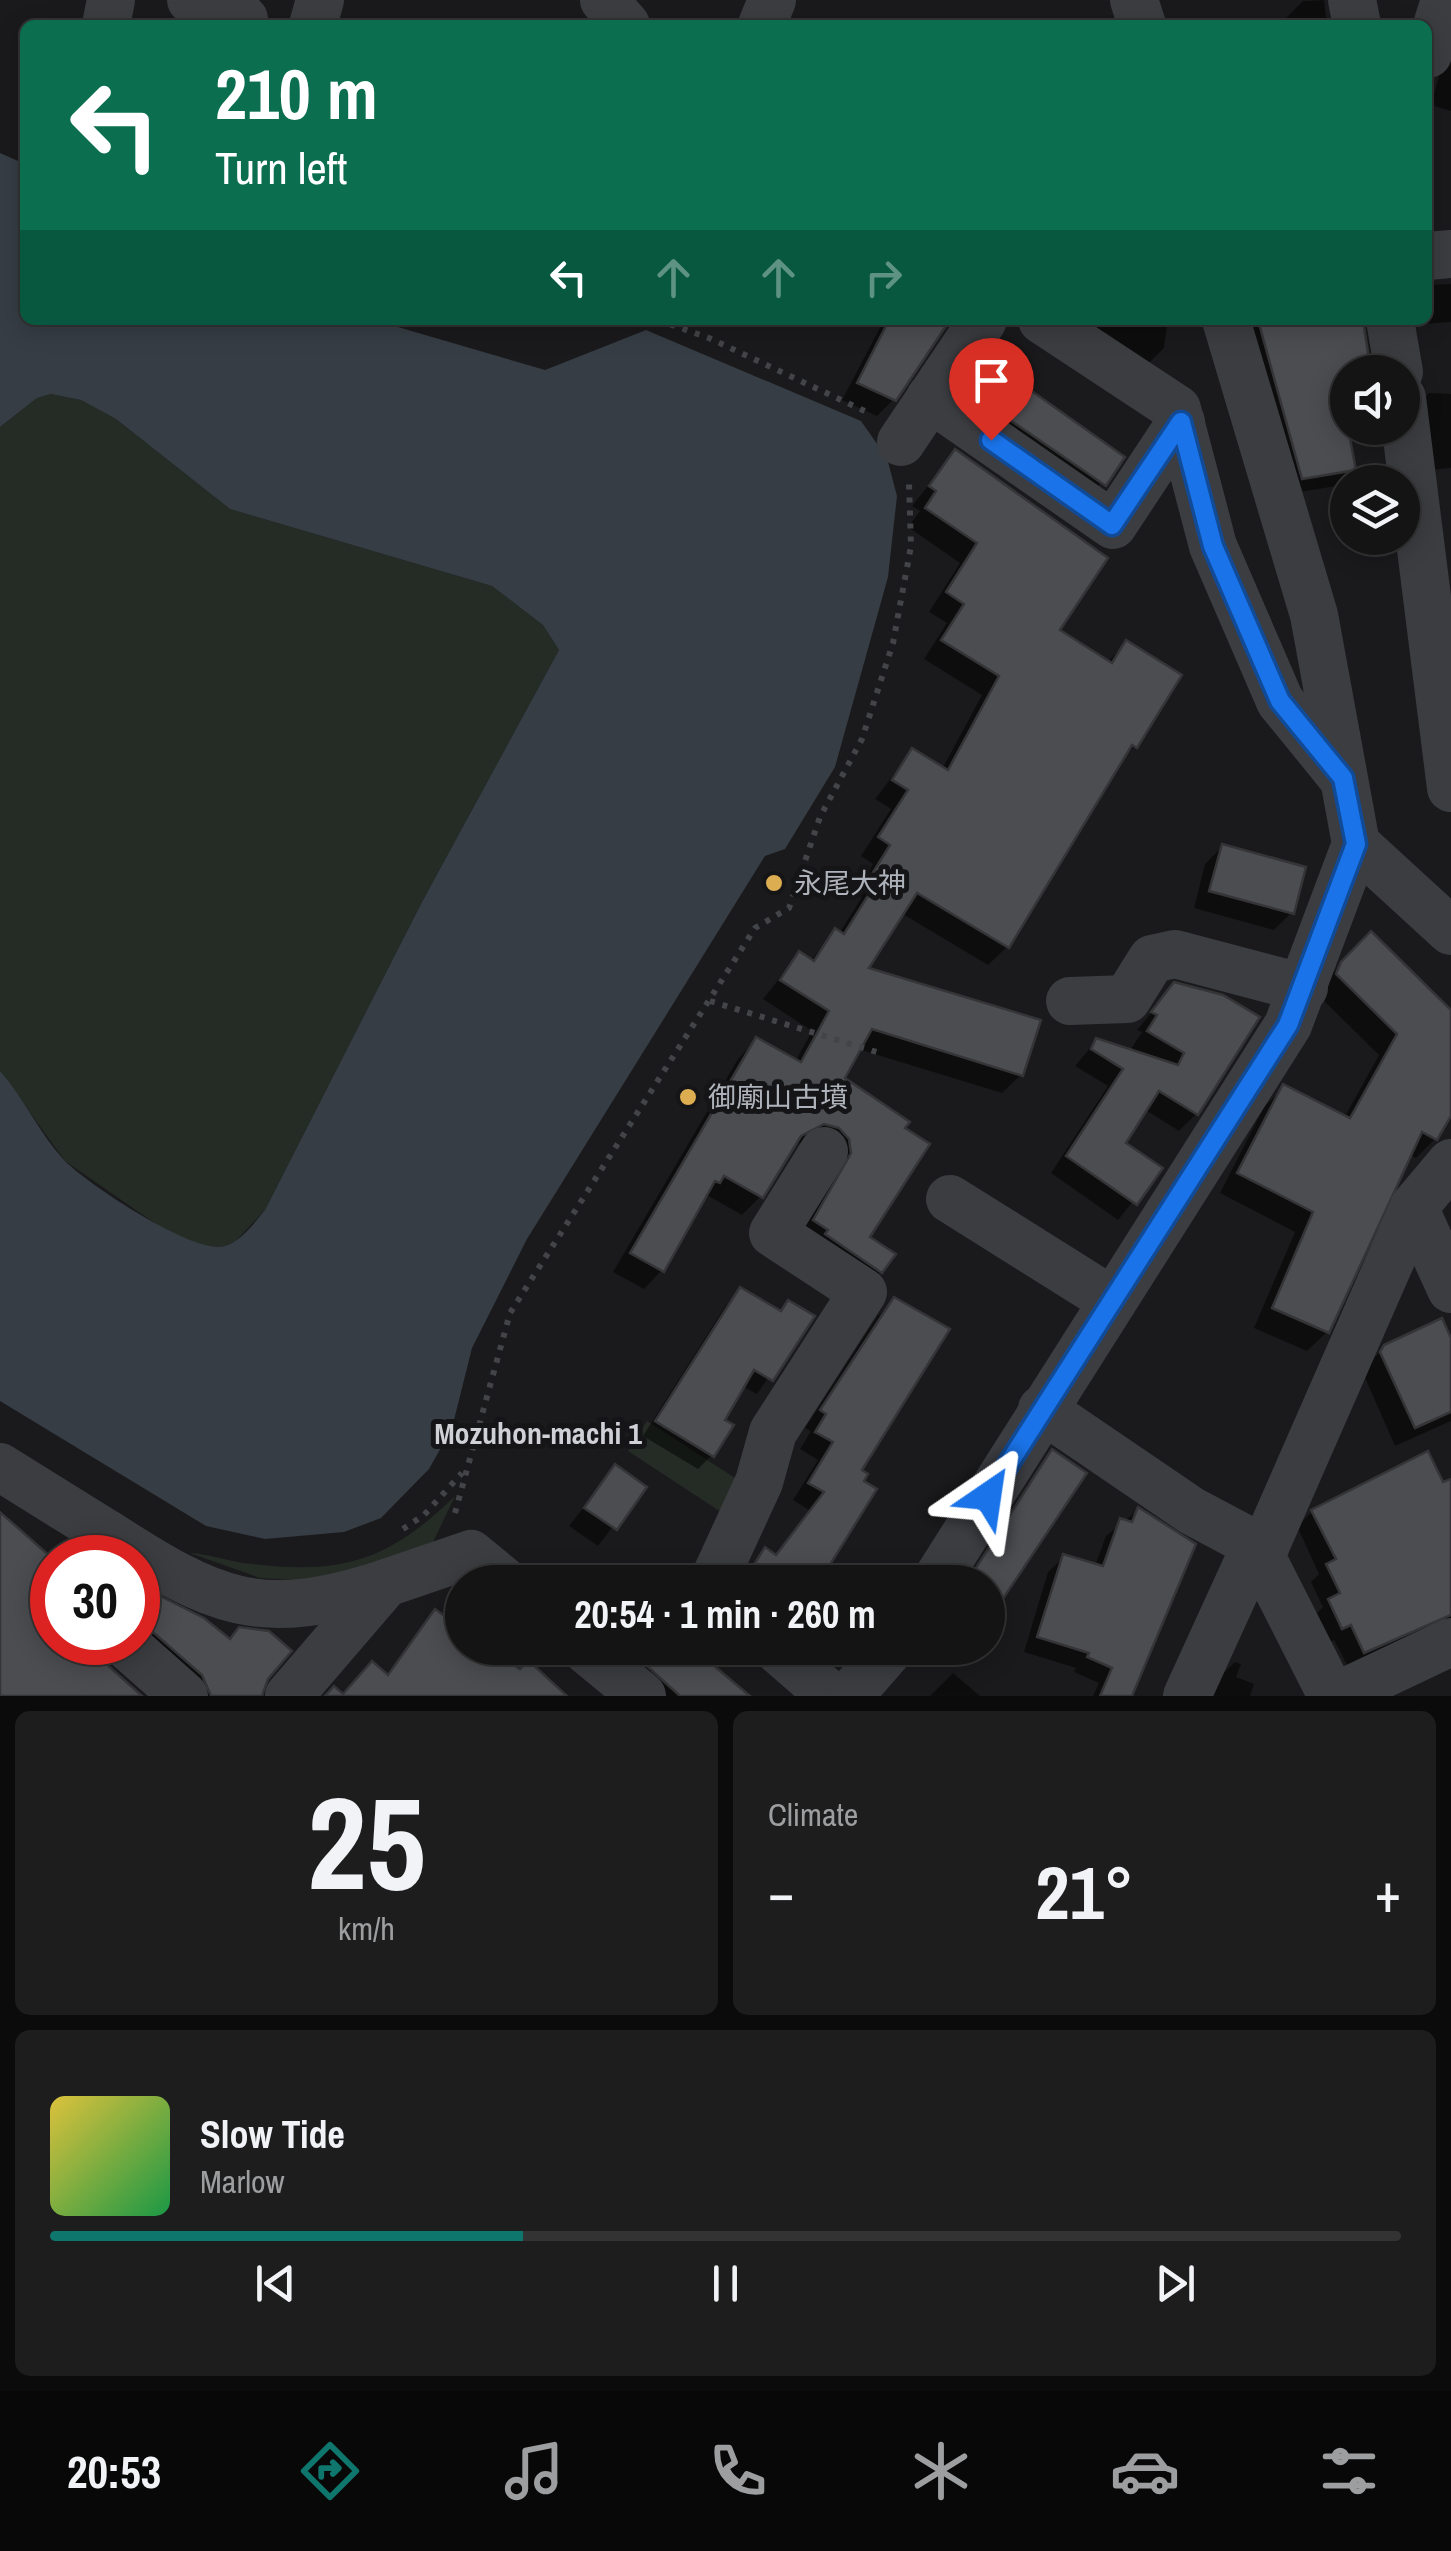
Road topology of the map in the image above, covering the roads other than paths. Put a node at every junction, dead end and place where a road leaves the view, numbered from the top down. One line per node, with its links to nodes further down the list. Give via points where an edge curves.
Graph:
1 (191, 0): 4 (street)
2 (604, 0): 5 (street)
3 (1445, 0): 6 (street)
4 (244, 20)
5 (622, 20)
6 (1432, 41)
7 (980, 325): 12 (street)
8 (1050, 325): 13 (street, via 1176,409)
9 (1227, 325): 17 (street, via 1314,615)
10 (1391, 325): 11 (street)
11 (1395, 355)
12 (930, 398): 13 (street, via 1112,525); 14 (street)
13 (1181, 422): 17 (street, via 1213,546 1280,701)
14 (902, 442)
15 (1420, 443): 16 (street)
16 (1433, 475): 18 (street)
17 (1343, 778): 19 (street)
18 (1451, 788)
19 (1356, 844): 20 (street); 21 (street)
20 (1451, 931)
21 (1304, 988): 22 (street, via 1175,954 1152,959 1126,999); 28 (street, via 1288,1025)
22 (1070, 1001)
23 (824, 1152): 34 (street, via 773,1233 862,1292 773,1432 759,1482)
24 (1451, 1164): 26 (street)
25 (950, 1199): 28 (street)
26 (1414, 1207): 27 (street); 32 (street)
27 (1451, 1290)
28 (1111, 1300): 29 (street)
29 (1042, 1409): 32 (street); 35 (street)
30 (0, 1467): 31 (street)
31 (84, 1535)
32 (1259, 1550): 48 (street); 49 (street)
33 (484, 1565): 37 (street, via 471,1554)
34 (721, 1565)
35 (946, 1565)
36 (160, 1573): 37 (street, via 255,1606 300,1606)
37 (386, 1583): 44 (street)
38 (1451, 1642): 49 (street)
39 (149, 1665): 43 (street)
40 (605, 1665): 45 (street)
41 (795, 1665): 46 (street)
42 (876, 1665): 47 (street)
43 (184, 1696)
44 (289, 1696)
45 (642, 1696)
46 (831, 1696)
47 (848, 1696)
48 (1187, 1696)
49 (1335, 1696)

